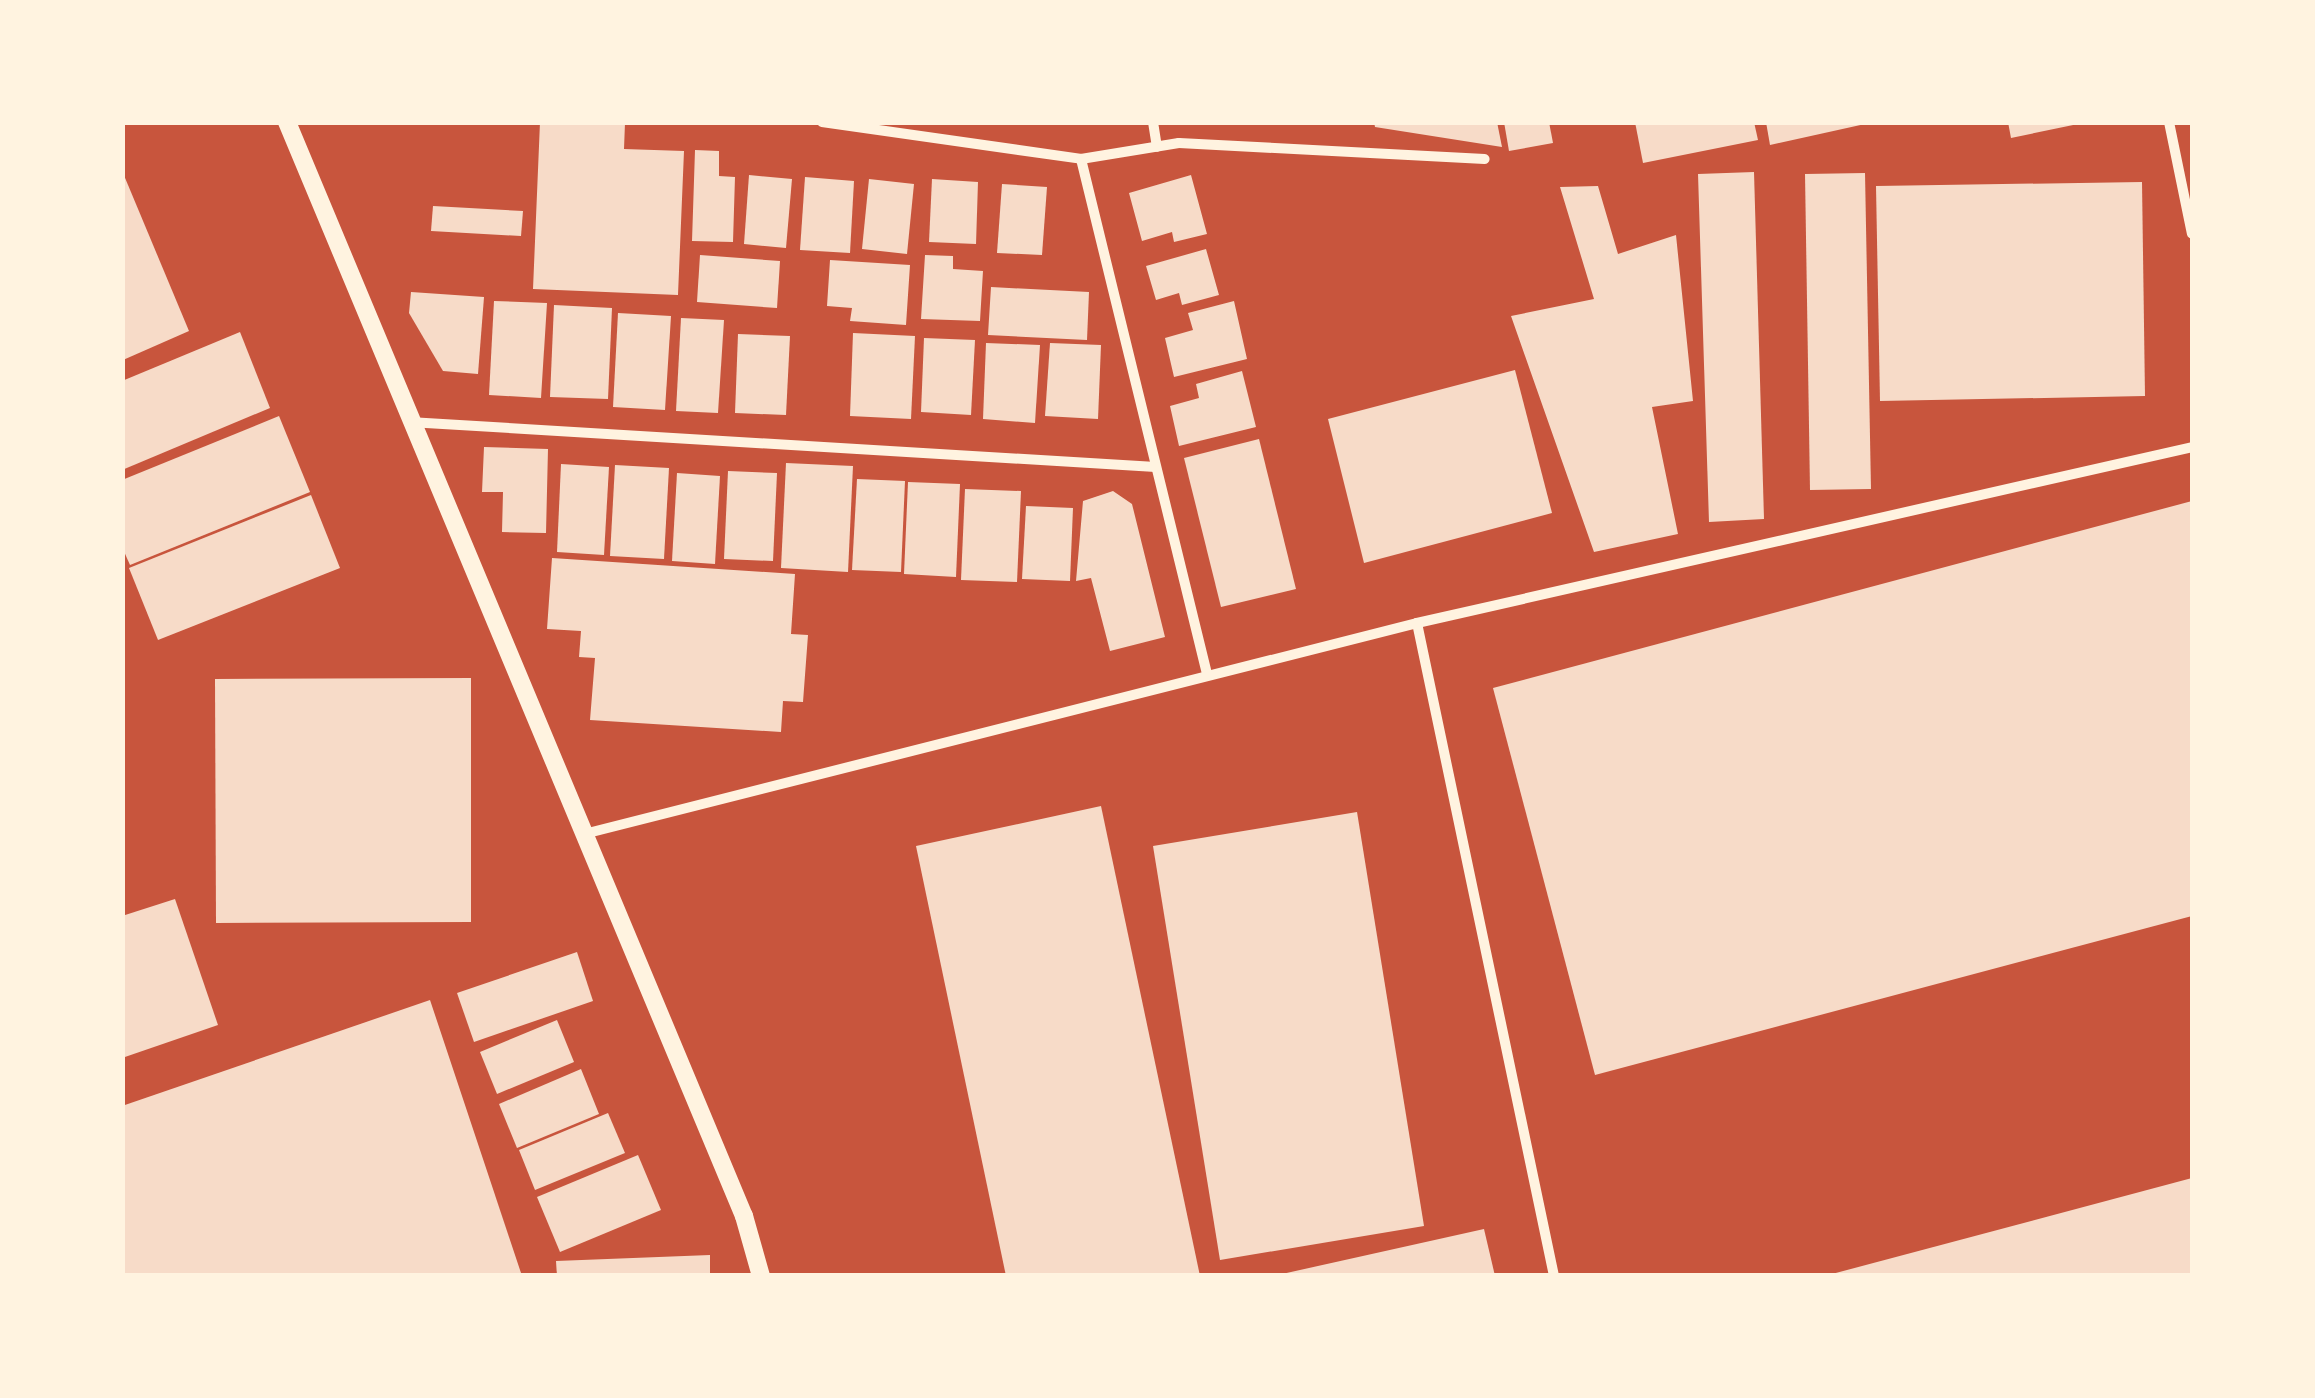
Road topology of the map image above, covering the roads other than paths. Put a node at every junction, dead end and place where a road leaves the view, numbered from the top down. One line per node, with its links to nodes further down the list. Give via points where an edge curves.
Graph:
1 (288, 122): 9 (street)
2 (822, 122): 6 (street)
3 (1153, 122): 5 (street)
4 (2169, 122): 8 (street)
5 (1157, 147): 6 (street); 7 (street)
6 (1081, 159): 11 (street)
7 (1485, 159)
8 (2192, 234)
9 (408, 422): 11 (street); 14 (street)
10 (2192, 448): 12 (street)
11 (1156, 467): 13 (street)
12 (1416, 623): 13 (street); 16 (street)
13 (1207, 674): 14 (street)
14 (584, 834): 15 (street, via 744,1216)
15 (761, 1276)
16 (1554, 1276)

